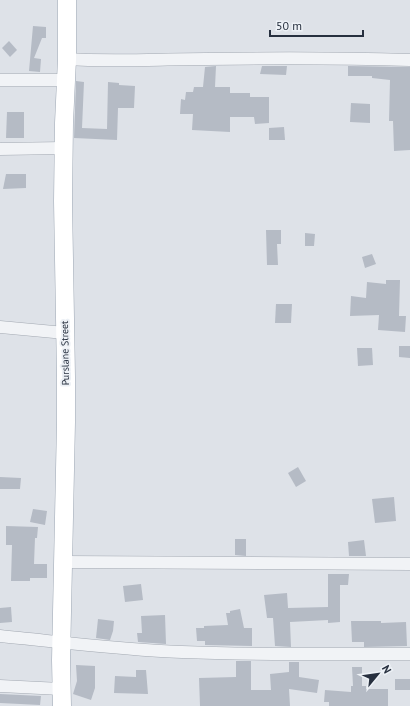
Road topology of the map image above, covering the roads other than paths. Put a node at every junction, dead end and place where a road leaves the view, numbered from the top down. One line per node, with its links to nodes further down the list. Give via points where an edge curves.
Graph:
1 (67, 0): 2 (main road, Purslane Street)
2 (67, 59): 3 (street); 5 (main road, Purslane Street)
3 (410, 60)
4 (0, 80): 5 (street)
5 (66, 80): 6 (main road, Purslane Street)
6 (63, 148): 7 (street); 9 (main road, Purslane Street)
7 (0, 149)
8 (0, 328): 9 (street)
9 (65, 333): 10 (main road, Purslane Street)
10 (63, 562): 11 (street); 13 (main road, Purslane Street)
11 (410, 564)
12 (0, 636): 13 (street)
13 (62, 642): 14 (street, via 181,652); 16 (main road, Purslane Street)
14 (410, 654)
15 (0, 686): 16 (street)
16 (61, 698)

